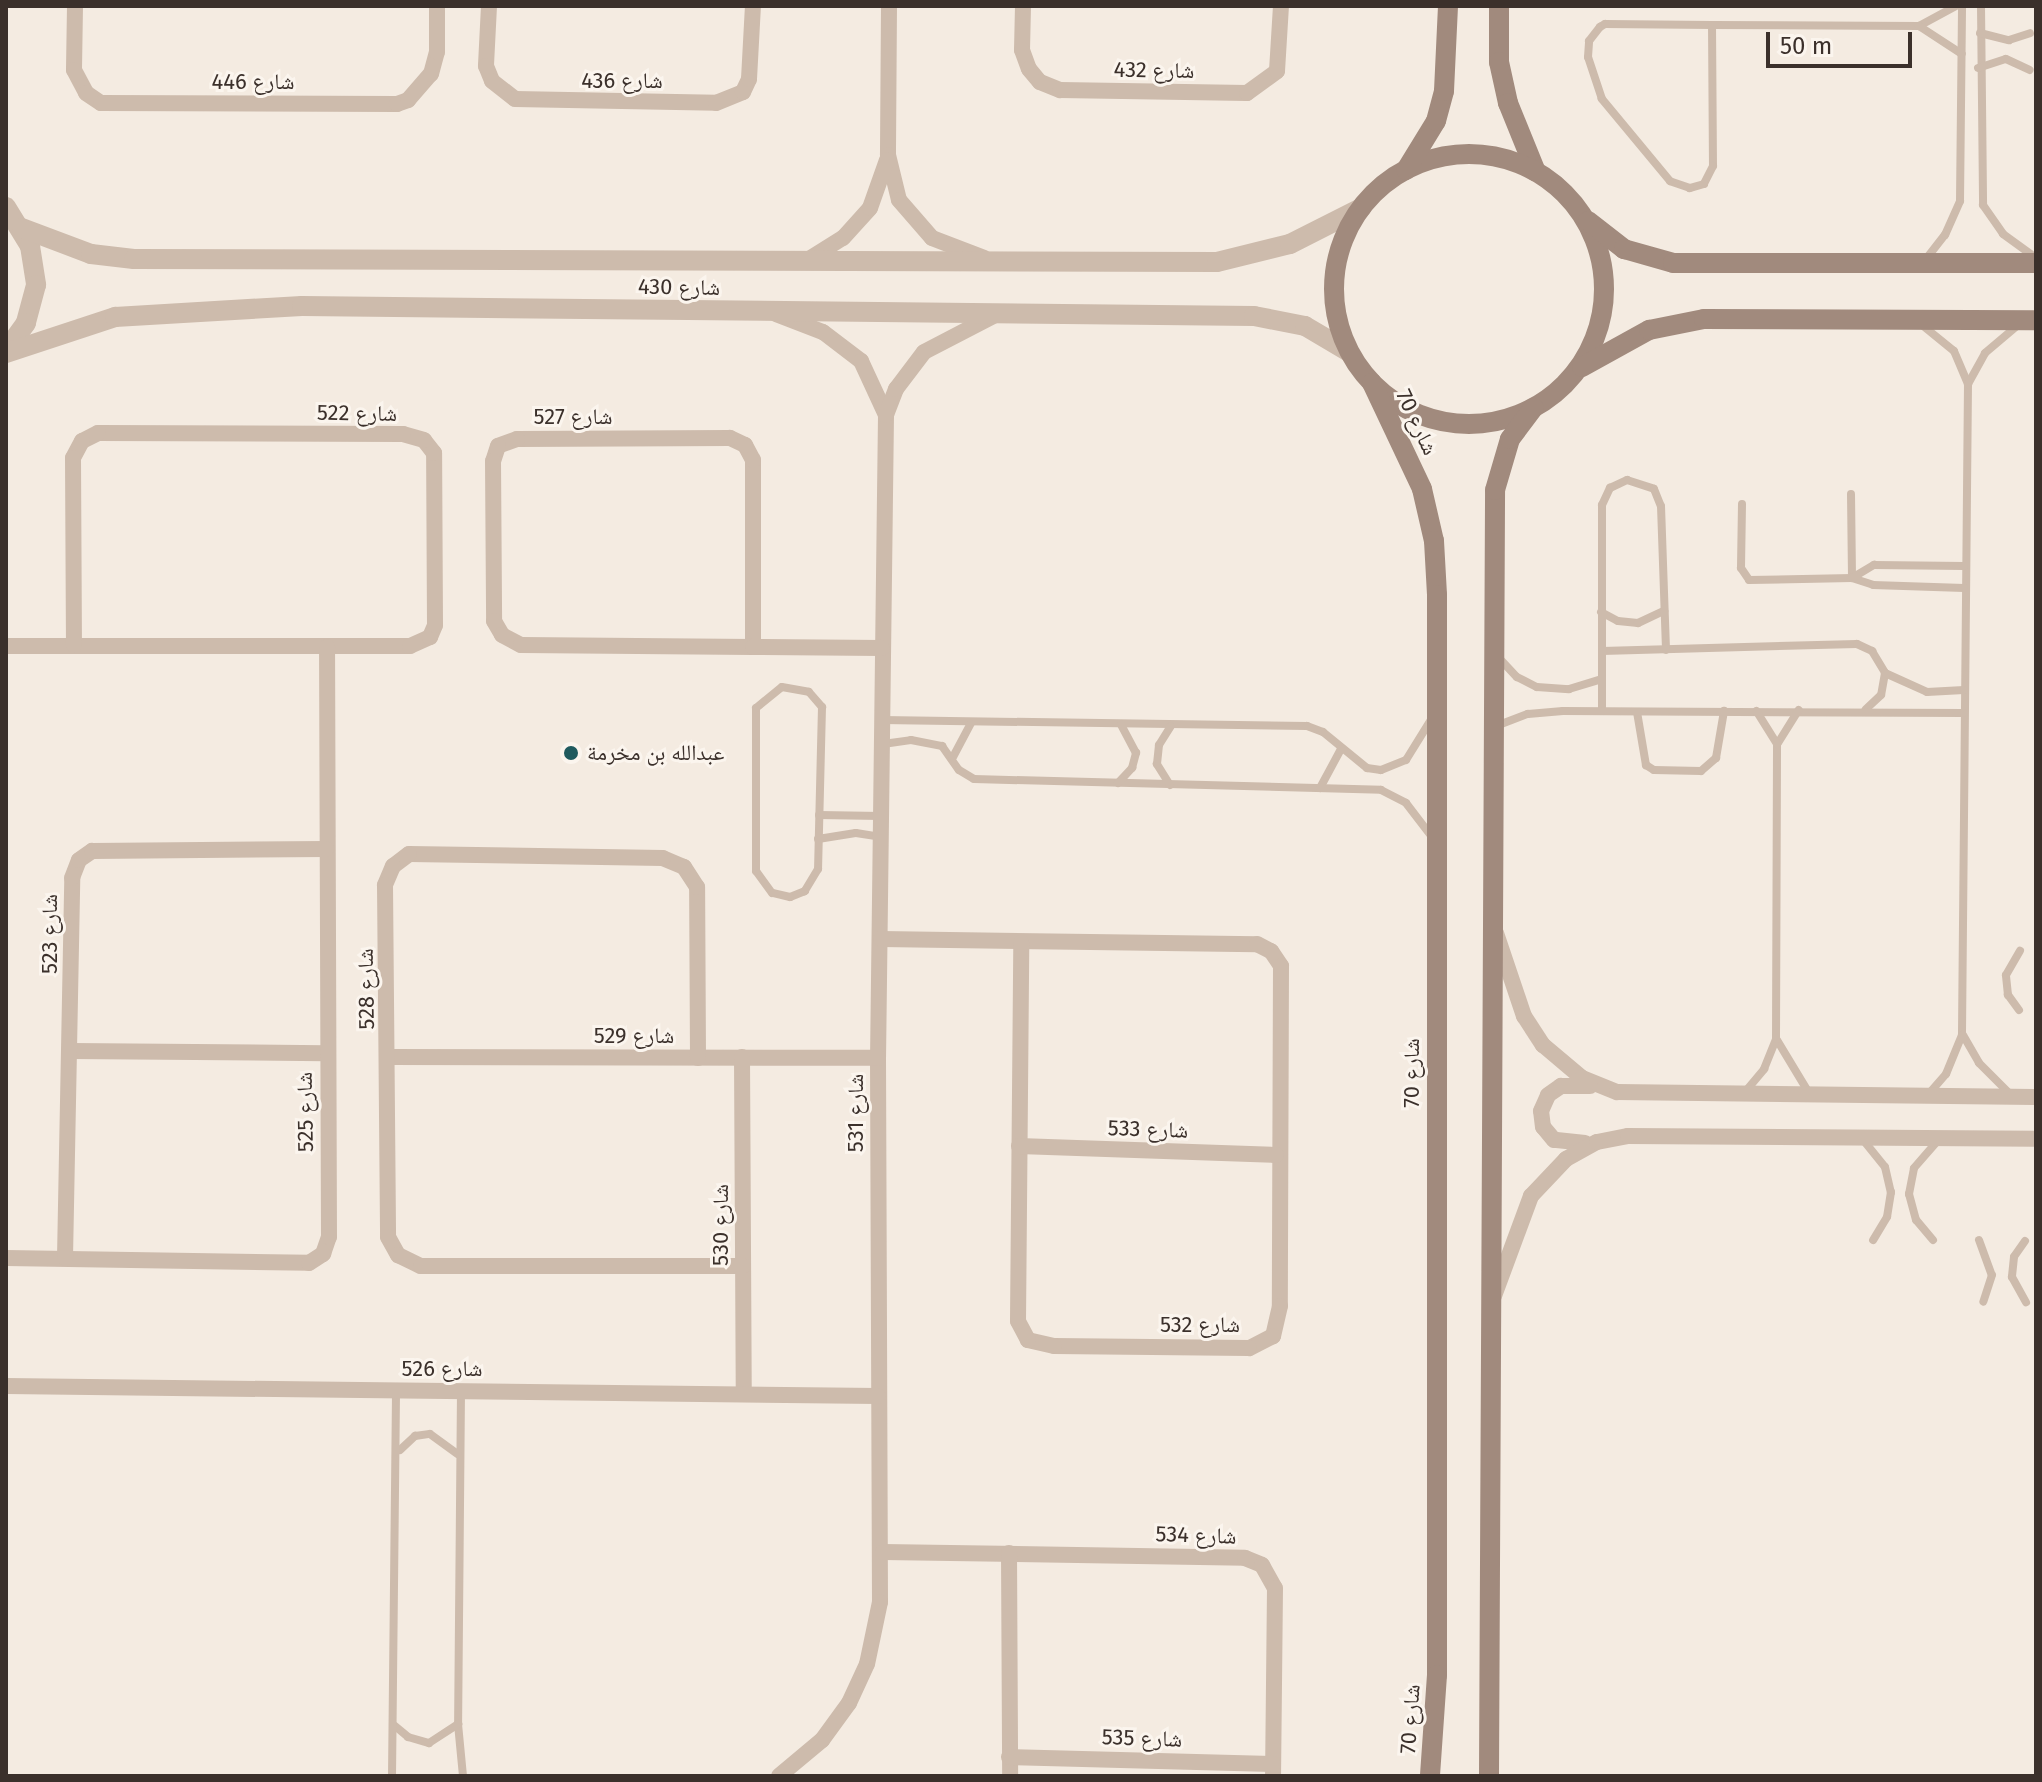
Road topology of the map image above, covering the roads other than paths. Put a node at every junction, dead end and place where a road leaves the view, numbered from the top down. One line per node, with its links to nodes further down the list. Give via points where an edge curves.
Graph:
1 (75, 6): 2 (street, شارع 446, via 74,70 86,93 101,103 397,104 408,100 431,74 437,52)
2 (437, 6)
3 (489, 6): 4 (street, شارع 436, via 486,66 492,81 515,99 716,103 743,92 749,79)
4 (753, 6)
5 (889, 6): 20 (street)
6 (1023, 6): 7 (street, شارع 432, via 1022,50 1029,69 1040,82 1060,90 1247,93 1277,71)
7 (1281, 6)
8 (1448, 6): 21 (main road, via 1440,106)
9 (1956, 6): 14 (lane)
10 (1962, 6): 17 (lane)
11 (1981, 6): 15 (lane)
12 (1501, 8): 22 (main road, via 1499,62 1508,103)
13 (1712, 25): 13 (lane, via 1605,24 1589,41 1592,79 1602,99 1670,181 1690,188 1704,184 1713,166); 14 (lane)
14 (1919, 26): 17 (lane)
15 (1980, 33): 16 (lane, via 2009,40); 18 (lane)
16 (2030, 33)
17 (1962, 54): 30 (lane, via 1960,201 1945,235)
18 (1978, 68): 19 (lane, via 2006,59); 29 (lane, via 1983,205 2003,234)
19 (2030, 70)
20 (888, 155): 27 (street, via 899,200 910,218 932,238); 28 (street, via 870,208 843,238)
21 (1406, 170): 22 (main road, via 1461,154 1500,157); 24 (main road)
22 (1536, 172): 25 (main road, via 1563,192)
23 (7, 207): 26 (street)
24 (1361, 208): 27 (street, شارع 430, via 1290,244 1217,262); 36 (main road, via 1339,254 1334,279)
25 (1584, 218): 30 (main road, via 1624,249 1673,263); 37 (main road, via 1601,261 1602,308)
26 (22, 228): 28 (street, شارع 430, via 91,254 134,259); 35 (street, via 36,285 26,323)
27 (984, 258): 28 (street, شارع 430)
28 (809, 259)
29 (2036, 260): 30 (main road)
30 (1921, 263)
31 (775, 313): 32 (street, شارع 430); 35 (street, شارع 430, via 302,306 152,311 115,317); 41 (street, شارع 531, via 823,332 861,361)
32 (998, 314): 36 (street, شارع 430, via 1276,318 1305,326); 41 (street, شارع 531, via 924,352 896,389)
33 (2032, 320): 34 (main road); 39 (lane, via 1985,353)
34 (1910, 321): 37 (main road, via 1676,322 1622,341); 39 (lane, via 1948,344)
35 (6, 352)
36 (1349, 352): 38 (main road)
37 (1575, 372): 40 (main road)
38 (1372, 383): 40 (main road, via 1410,411 1448,422 1488,423); 63 (main road, شارع 70, via 1422,489 1434,541)
39 (1968, 384): 44 (lane)
40 (1533, 408): 56 (main road, via 1510,439 1495,490)
41 (886, 415): 53 (street, شارع 531)
42 (1851, 494): 45 (lane)
43 (1742, 504): 45 (lane, via 1741,568 1749,580)
44 (1964, 566): 45 (lane, via 1874,565); 46 (lane)
45 (1852, 578): 46 (lane, via 1873,585)
46 (1964, 588): 59 (lane)
47 (1664, 611): 48 (lane, via 1647,621 1628,623); 48 (lane, via 1659,497 1646,483 1627,480 1610,488 1602,505); 54 (lane)
48 (1601, 612): 55 (lane)
49 (74, 645): 50 (street, شارع 522); 51 (street, شارع 522); 51 (street, شارع 522, via 73,458 82,441 98,433 403,434 424,440 434,453 435,625 430,637 410,646)
50 (6, 646)
51 (327, 647): 85 (street, شارع 525)
52 (753, 647): 52 (street, شارع 527, via 521,645 502,635 494,621 493,461 498,446 517,439 700,438 730,438 745,445 753,460); 53 (street, شارع 527)
53 (882, 648): 68 (street, شارع 531)
54 (1666, 650): 55 (lane); 57 (lane, via 1857,644 1879,658)
55 (1602, 651): 58 (lane)
56 (1495, 652): 58 (lane, via 1508,670 1537,687 1559,690); 72 (main road)
57 (1885, 673): 59 (lane, via 1927,692); 60 (lane, via 1881,695)
58 (1601, 679): 64 (lane)
59 (1964, 690): 67 (lane)
60 (1865, 709): 62 (lane); 67 (lane)
61 (1755, 710): 62 (lane); 65 (lane); 74 (lane)
62 (1799, 710): 74 (lane)
63 (1436, 711): 75 (lane, via 1406,760 1394,767 1367,768); 84 (main road, شارع 70)
64 (1602, 711): 66 (lane); 72 (lane, via 1545,711)
65 (1724, 711): 66 (lane); 66 (lane, via 1716,758 1701,771 1654,770 1646,765)
66 (1637, 712)
67 (1964, 713): 91 (lane)
68 (882, 720): 69 (lane); 73 (street, شارع 531)
69 (971, 723): 70 (lane); 76 (lane, via 960,735)
70 (1121, 725): 71 (lane); 77 (lane, via 1136,753 1132,768)
71 (1171, 726): 75 (lane, via 1307,726); 78 (lane, via 1159,745 1157,764)
72 (1495, 727): 86 (main road)
73 (883, 744): 76 (lane, via 930,742); 81 (street, شارع 531)
74 (1777, 744): 92 (lane)
75 (1341, 749): 79 (lane)
76 (953, 757): 77 (lane, via 959,770 974,779)
77 (1118, 783): 78 (lane)
78 (1170, 785): 79 (lane)
79 (1320, 788): 84 (lane, via 1395,794)
80 (819, 815): 81 (lane); 83 (lane); 83 (lane, via 822,707 809,692 782,687 756,708 756,871 765,887 790,897 805,891 818,869)
81 (882, 816): 82 (street, شارع 531)
82 (882, 837): 83 (lane, via 856,833); 87 (street, شارع 531)
83 (818, 839)
84 (1435, 841): 138 (main road, شارع 70, via 1437,1675)
85 (326, 849): 93 (street, شارع 523, via 92,851 79,860 72,878); 94 (street, شارع 525)
86 (1495, 930): 99 (street, via 1533,1031 1568,1069); 118 (main road)
87 (881, 939): 88 (street, شارع 532); 98 (street, شارع 531)
88 (1021, 943): 109 (street, شارع 532); 110 (street, شارع 532, via 1257,944 1271,951 1281,966)
89 (2020, 951): 90 (lane, via 2006,975 2008,995)
90 (2019, 1010)
91 (1962, 1035): 102 (lane, via 1946,1074); 103 (lane, via 1989,1075)
92 (1776, 1039): 100 (lane, via 1764,1069); 101 (lane)
93 (71, 1051): 94 (street); 116 (street, شارع 523)
94 (325, 1053): 116 (street, شارع 525, via 329,1237 323,1254 309,1263)
95 (390, 1057): 97 (street, شارع 529); 97 (street, شارع 528, via 385,885 393,866 409,854 663,858 684,867 697,887); 117 (street, شارع 528, via 388,1237 398,1255 421,1266)
96 (742, 1057): 97 (street, شارع 529); 98 (street, شارع 529); 117 (street, شارع 530)
97 (698, 1058)
98 (878, 1058): 125 (street, شارع 531)
99 (1599, 1086): 100 (street, via 1636,1095); 108 (street, via 1561,1086 1548,1095 1541,1111 1543,1127 1554,1140 1569,1146)
100 (1743, 1094): 101 (street)
101 (1811, 1095): 102 (street)
102 (1927, 1096): 103 (street)
103 (2013, 1097): 104 (street)
104 (2036, 1097)
105 (1860, 1138): 106 (street); 108 (street, via 1628,1136); 111 (lane, via 1885,1167 1891,1192 1887,1217)
106 (1941, 1139): 107 (street); 112 (lane, via 1914,1168 1909,1194 1916,1220)
107 (2036, 1139)
108 (1597, 1142): 118 (street, via 1566,1159 1531,1196)
109 (1019, 1146): 110 (street, شارع 533); 110 (street, شارع 532, via 1018,1321 1028,1340 1054,1346 1249,1348 1273,1336 1280,1306)
110 (1276, 1155)
111 (1873, 1240)
112 (1933, 1240)
113 (1979, 1240): 119 (lane, via 1992,1275)
114 (2025, 1241): 120 (lane, via 2014,1257 2012,1277)
115 (6, 1258): 116 (street, شارع 525)
116 (65, 1258)
117 (743, 1266): 124 (street, شارع 530)
118 (1493, 1302): 139 (main road)
119 (1983, 1302)
120 (2026, 1302)
121 (6, 1386): 122 (street, شارع 526)
122 (396, 1390): 123 (street, شارع 526); 127 (lane)
123 (461, 1391): 124 (street, شارع 526); 126 (lane)
124 (744, 1393): 125 (street, شارع 526)
125 (878, 1396): 128 (street, شارع 531)
126 (458, 1454): 127 (lane, via 430,1434 404,1442); 130 (lane)
127 (398, 1455): 131 (lane)
128 (883, 1552): 129 (street, شارع 534); 136 (street, شارع 531, via 880,1602 867,1664 849,1703 822,1740)
129 (1009, 1553): 132 (street); 133 (street, شارع 534, via 1245,1558 1262,1565 1275,1588)
130 (458, 1724): 131 (lane, via 429,1743 408,1737); 135 (lane)
131 (395, 1726): 134 (lane)
132 (1009, 1757): 133 (street, شارع 535); 137 (street)
133 (1273, 1770)
134 (392, 1776)
135 (463, 1776)
136 (779, 1776)
137 (1010, 1776)
138 (1430, 1776)
139 (1489, 1776)

